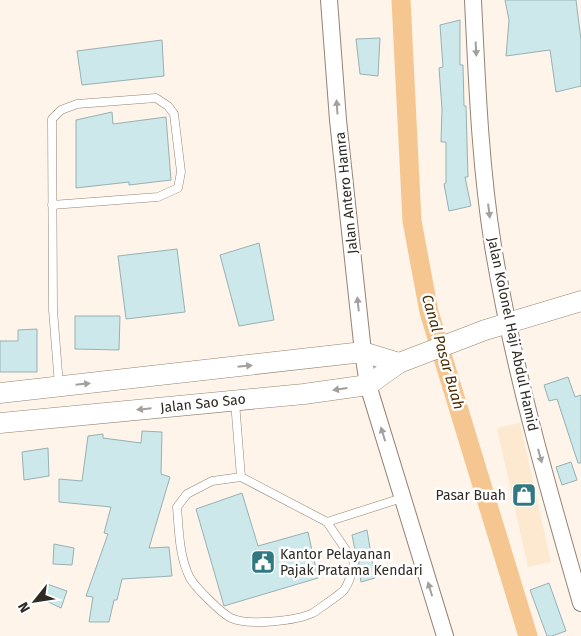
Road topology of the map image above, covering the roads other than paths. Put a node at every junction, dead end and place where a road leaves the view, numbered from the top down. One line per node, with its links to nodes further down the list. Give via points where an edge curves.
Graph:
1 (329, 0): 6 (street, Jalan Antero Hamra, one-way to 1, via 338,120)
2 (473, 0): 5 (street, Jalan Kolonel Haji Abdul Hamid, one-way to 5, via 481,152 493,245)
3 (52, 205): 3 (lane, via 52,119 61,110 77,104 156,98 168,106 174,114 180,163 178,188 158,197); 9 (lane, via 53,310)
4 (581, 301): 5 (street, Jalan Sao Sao)
5 (508, 323): 7 (street, Jalan Sao Sao); 16 (street, Jalan Kolonel Haji Abdul Hamid, one-way to 16, via 535,437)
6 (363, 352): 7 (street); 8 (street, Jalan Antero Hamra); 9 (street, one-way to 6)
7 (399, 363): 8 (street, Jalan Sao Sao)
8 (368, 385): 11 (street, Jalan Sao Sao, one-way to 11); 14 (street, Jalan Antero Hamra, one-way to 8)
9 (59, 386): 10 (street)
10 (0, 393)
11 (234, 400): 12 (street, Jalan Sao Sao, one-way to 12); 13 (lane)
12 (0, 423)
13 (241, 477): 15 (lane); 15 (lane, via 212,481 187,494 177,507 190,578 231,618 258,623 296,617 313,612 343,591 352,575 354,562)
14 (402, 498): 15 (lane); 17 (street, Jalan Antero Hamra, one-way to 14)
15 (327, 522)
16 (581, 603)
17 (445, 636)

